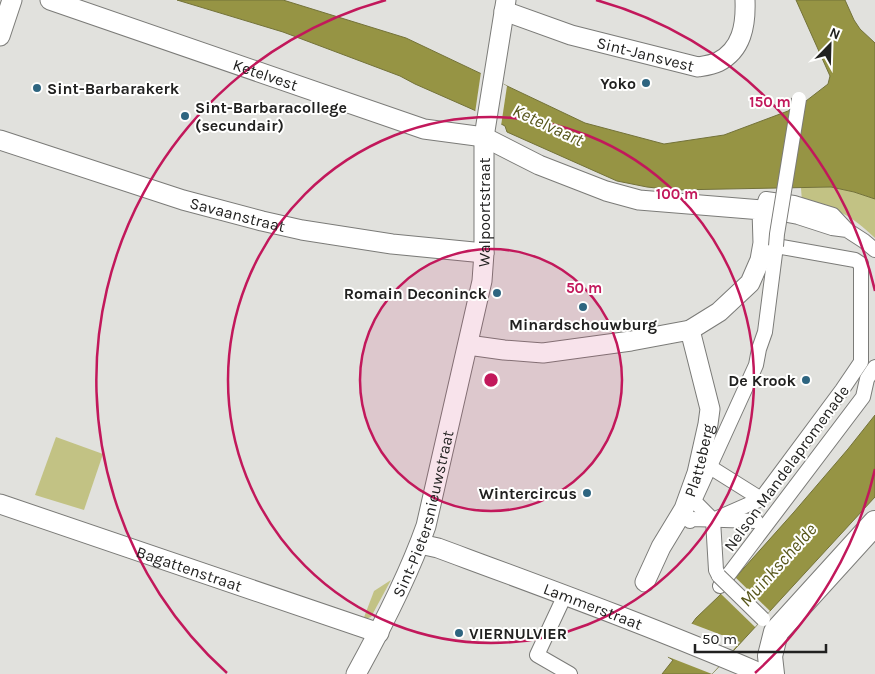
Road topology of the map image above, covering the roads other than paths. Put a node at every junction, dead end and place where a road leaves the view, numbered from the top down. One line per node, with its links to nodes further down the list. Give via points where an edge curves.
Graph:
1 (12, 0): 5 (street)
2 (50, 0): 7 (street, Ketelvest, via 424,129)
3 (745, 0): 4 (street, Sint-Jansvest, via 743,31 738,44 716,63 698,67 571,35)
4 (505, 6): 7 (street, Walpoortstraat)
5 (0, 36)
6 (799, 99): 10 (street, bridge)
7 (486, 128): 9 (street, Ketelvest, via 539,165 618,194 648,201); 12 (street, Walpoortstraat)
8 (0, 140): 12 (street, Savaanstraat, via 183,200 262,221 392,244)
9 (762, 210): 11 (street, via 847,230); 13 (street, via 760,260 750,283 720,312)
10 (776, 246): 15 (street, via 765,332); 19 (street, via 855,260 861,264 861,362)
11 (875, 250)
12 (484, 253): 14 (street, Walpoortstraat, via 482,281)
13 (690, 330): 14 (street, via 543,353); 27 (street, Platteberg, via 710,409 708,424 684,509)
14 (468, 345): 25 (street, Sint-Pietersnieuwstraat)
15 (759, 349): 16 (street); 18 (street)
16 (748, 362)
17 (875, 367): 26 (street, Nelson Mandelapromenade, via 867,379 863,397)
18 (719, 465): 19 (street); 21 (street, via 694,500)
19 (761, 499): 21 (street)
20 (0, 504): 30 (street, Bagattenstraat)
21 (713, 520): 22 (street); 23 (street); 26 (street)
22 (690, 521)
23 (756, 521)
24 (875, 522): 29 (street)
25 (420, 544): 28 (street, Lammerstraat); 30 (street, Sint-Pietersnieuwstraat)
26 (719, 581): 29 (street, bridge)
27 (645, 582)
28 (565, 595): 32 (street, via 537,655); 33 (street, Lammerstraat)
29 (769, 625): 34 (street)
30 (379, 633): 31 (street, Sint-Pietersnieuwstraat)
31 (356, 674)
32 (570, 674)
33 (762, 674)
34 (772, 674)

